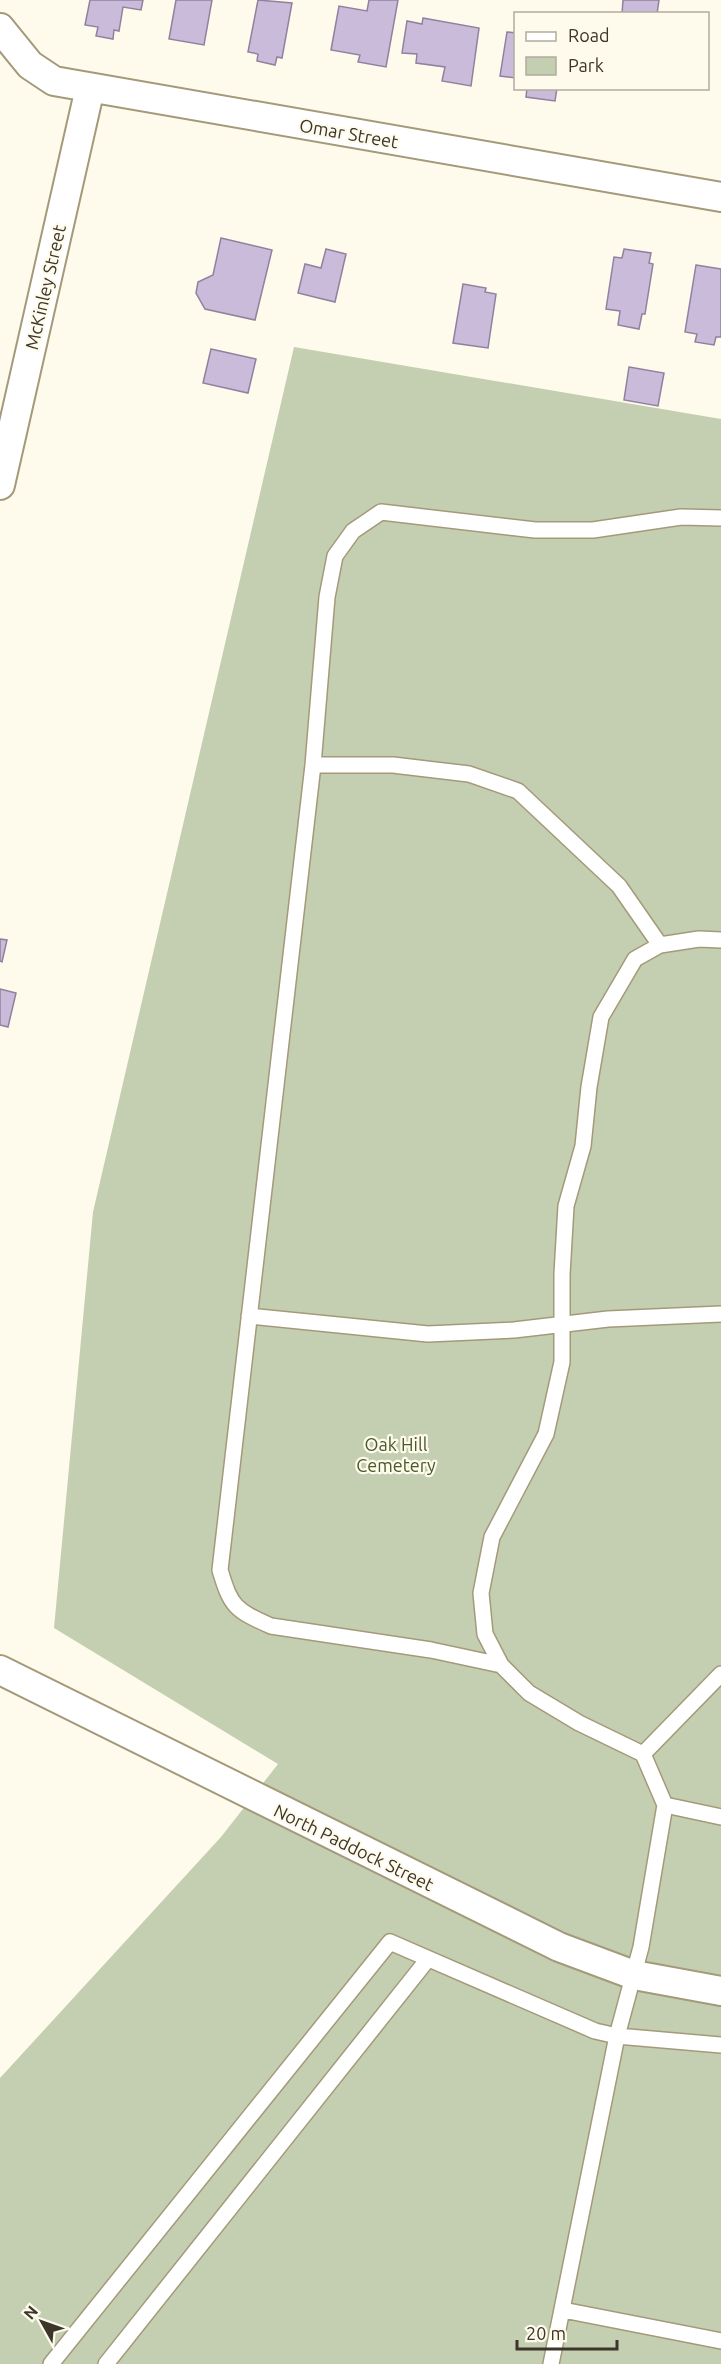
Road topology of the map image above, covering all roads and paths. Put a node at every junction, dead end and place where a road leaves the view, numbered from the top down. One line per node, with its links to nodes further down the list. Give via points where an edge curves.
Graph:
1 (0, 28): 2 (street, Omar Street, via 37,72 54,81)
2 (90, 88): 3 (street, Omar Street); 4 (street, McKinley Street)
3 (721, 197)
4 (0, 485)
5 (721, 518): 6 (lane, via 681,517 593,530 535,530 381,512 353,531 335,556 327,597)
6 (313, 765): 8 (lane, via 393,765 469,774 518,791 619,886); 10 (lane)
7 (721, 940): 8 (lane)
8 (660, 945): 11 (lane, via 635,959 601,1017 583,1146 566,1206)
9 (721, 1314): 11 (lane)
10 (249, 1316): 11 (lane, via 428,1334); 12 (lane, via 220,1570 229,1600 247,1615 271,1626 431,1650)
11 (562, 1324): 12 (lane, via 562,1362 546,1434 492,1538 481,1593 485,1634)
12 (501, 1665): 15 (lane, via 529,1693)
13 (0, 1670): 19 (street, North Paddock Street, via 532,1935)
14 (721, 1674): 15 (lane)
15 (643, 1754): 16 (lane)
16 (665, 1805): 17 (lane); 19 (lane)
17 (721, 1817)
18 (428, 1959): 21 (lane, via 595,2031); 25 (lane, via 390,1942); 26 (lane)
19 (634, 1975): 20 (street, North Paddock Street); 21 (lane)
20 (721, 1991)
21 (617, 2036): 22 (lane); 23 (lane)
22 (721, 2045)
23 (563, 2310): 24 (lane); 27 (lane)
24 (721, 2342)
25 (51, 2364)
26 (106, 2364)
27 (550, 2364)

